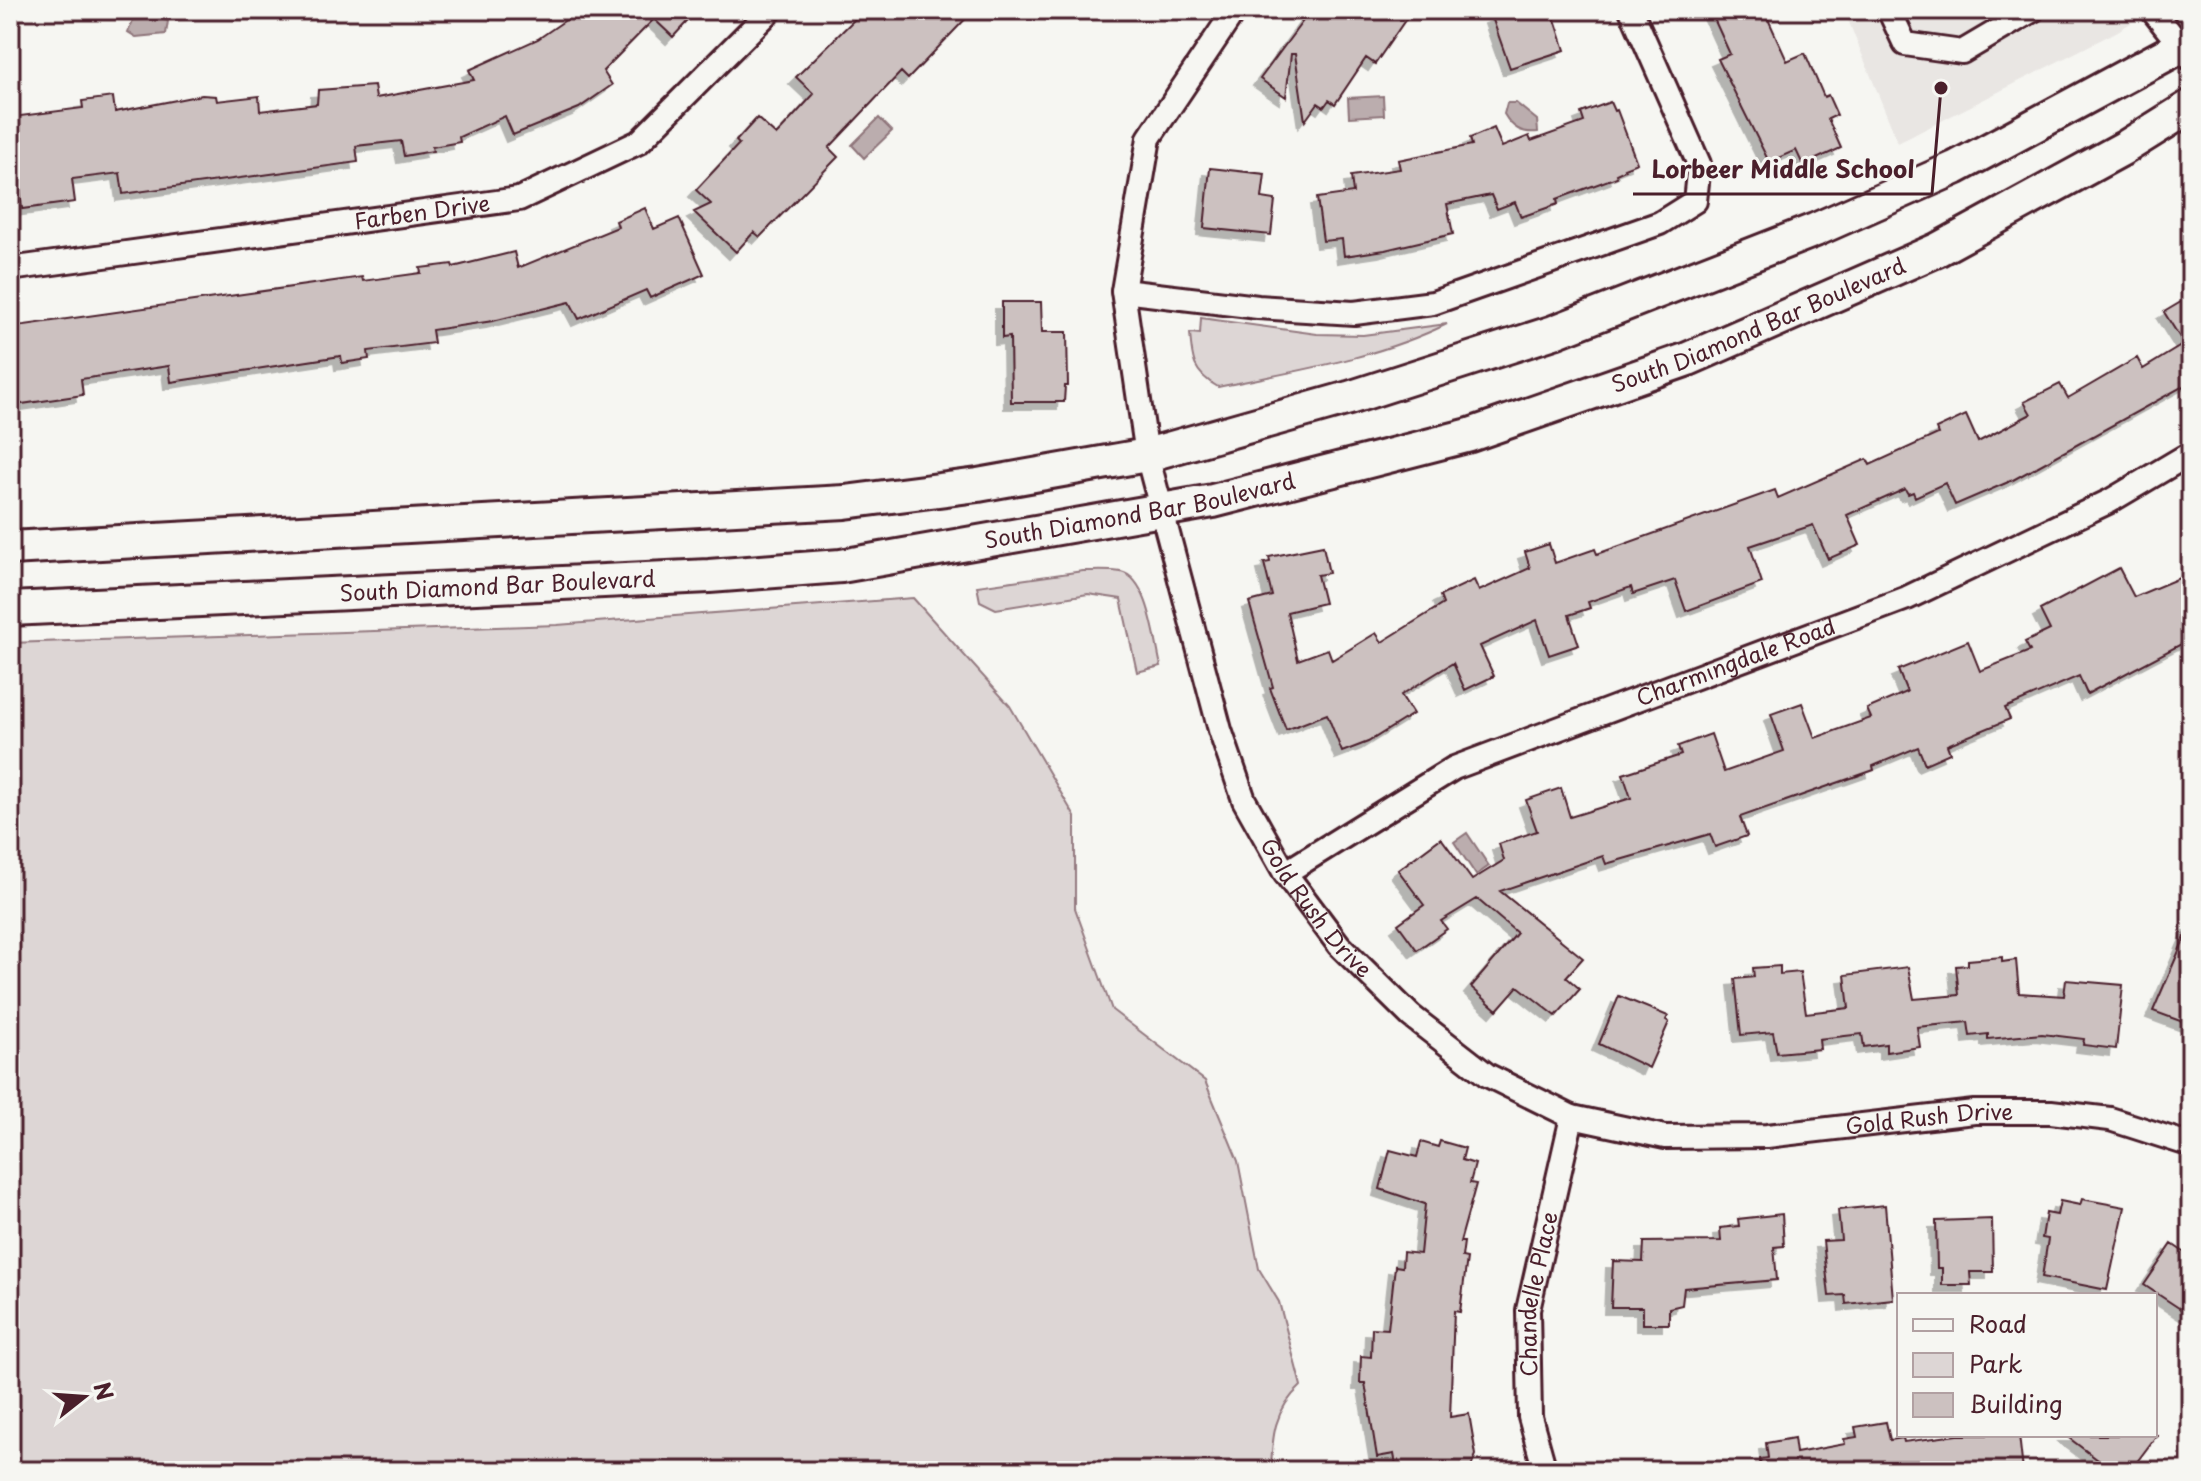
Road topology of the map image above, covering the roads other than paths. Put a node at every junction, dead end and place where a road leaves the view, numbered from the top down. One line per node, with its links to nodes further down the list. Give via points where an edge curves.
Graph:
1 (771, 10): 9 (street, Farben Drive, via 639,142 519,199)
2 (1235, 10): 10 (street, Gold Rush Drive, via 1149,138)
3 (1631, 10): 10 (street, via 1699,164 1695,201 1660,223 1420,305 1354,313)
4 (1889, 10): 5 (street, via 1905,44 1962,52)
5 (2033, 10)
6 (2152, 10): 7 (street)
7 (2188, 49): 12 (main road, via 1955,168 1815,230 1554,332)
8 (2191, 106): 13 (main road, South Diamond Bar Boulevard, via 1937,250 1688,359 1470,435)
9 (10, 269)
10 (1123, 291): 12 (street, Gold Rush Drive)
11 (2191, 453): 16 (street, Charmingdale Road, via 2110,501 1907,598 1454,768)
12 (1147, 455): 13 (street, Gold Rush Drive); 14 (main road, via 845,502)
13 (1161, 511): 15 (main road, South Diamond Bar Boulevard, via 841,566); 16 (street, Gold Rush Drive, via 1220,730 1244,800)
14 (10, 548)
15 (10, 609)
16 (1285, 873): 17 (street, Gold Rush Drive, via 1339,945 1411,1016 1487,1075)
17 (1572, 1117): 18 (street, Gold Rush Drive, via 1665,1137 1767,1136 1974,1112 2051,1112 2110,1119); 19 (street, Chandelle Place, via 1528,1310 1530,1417)
18 (2191, 1145)
19 (1545, 1471)

